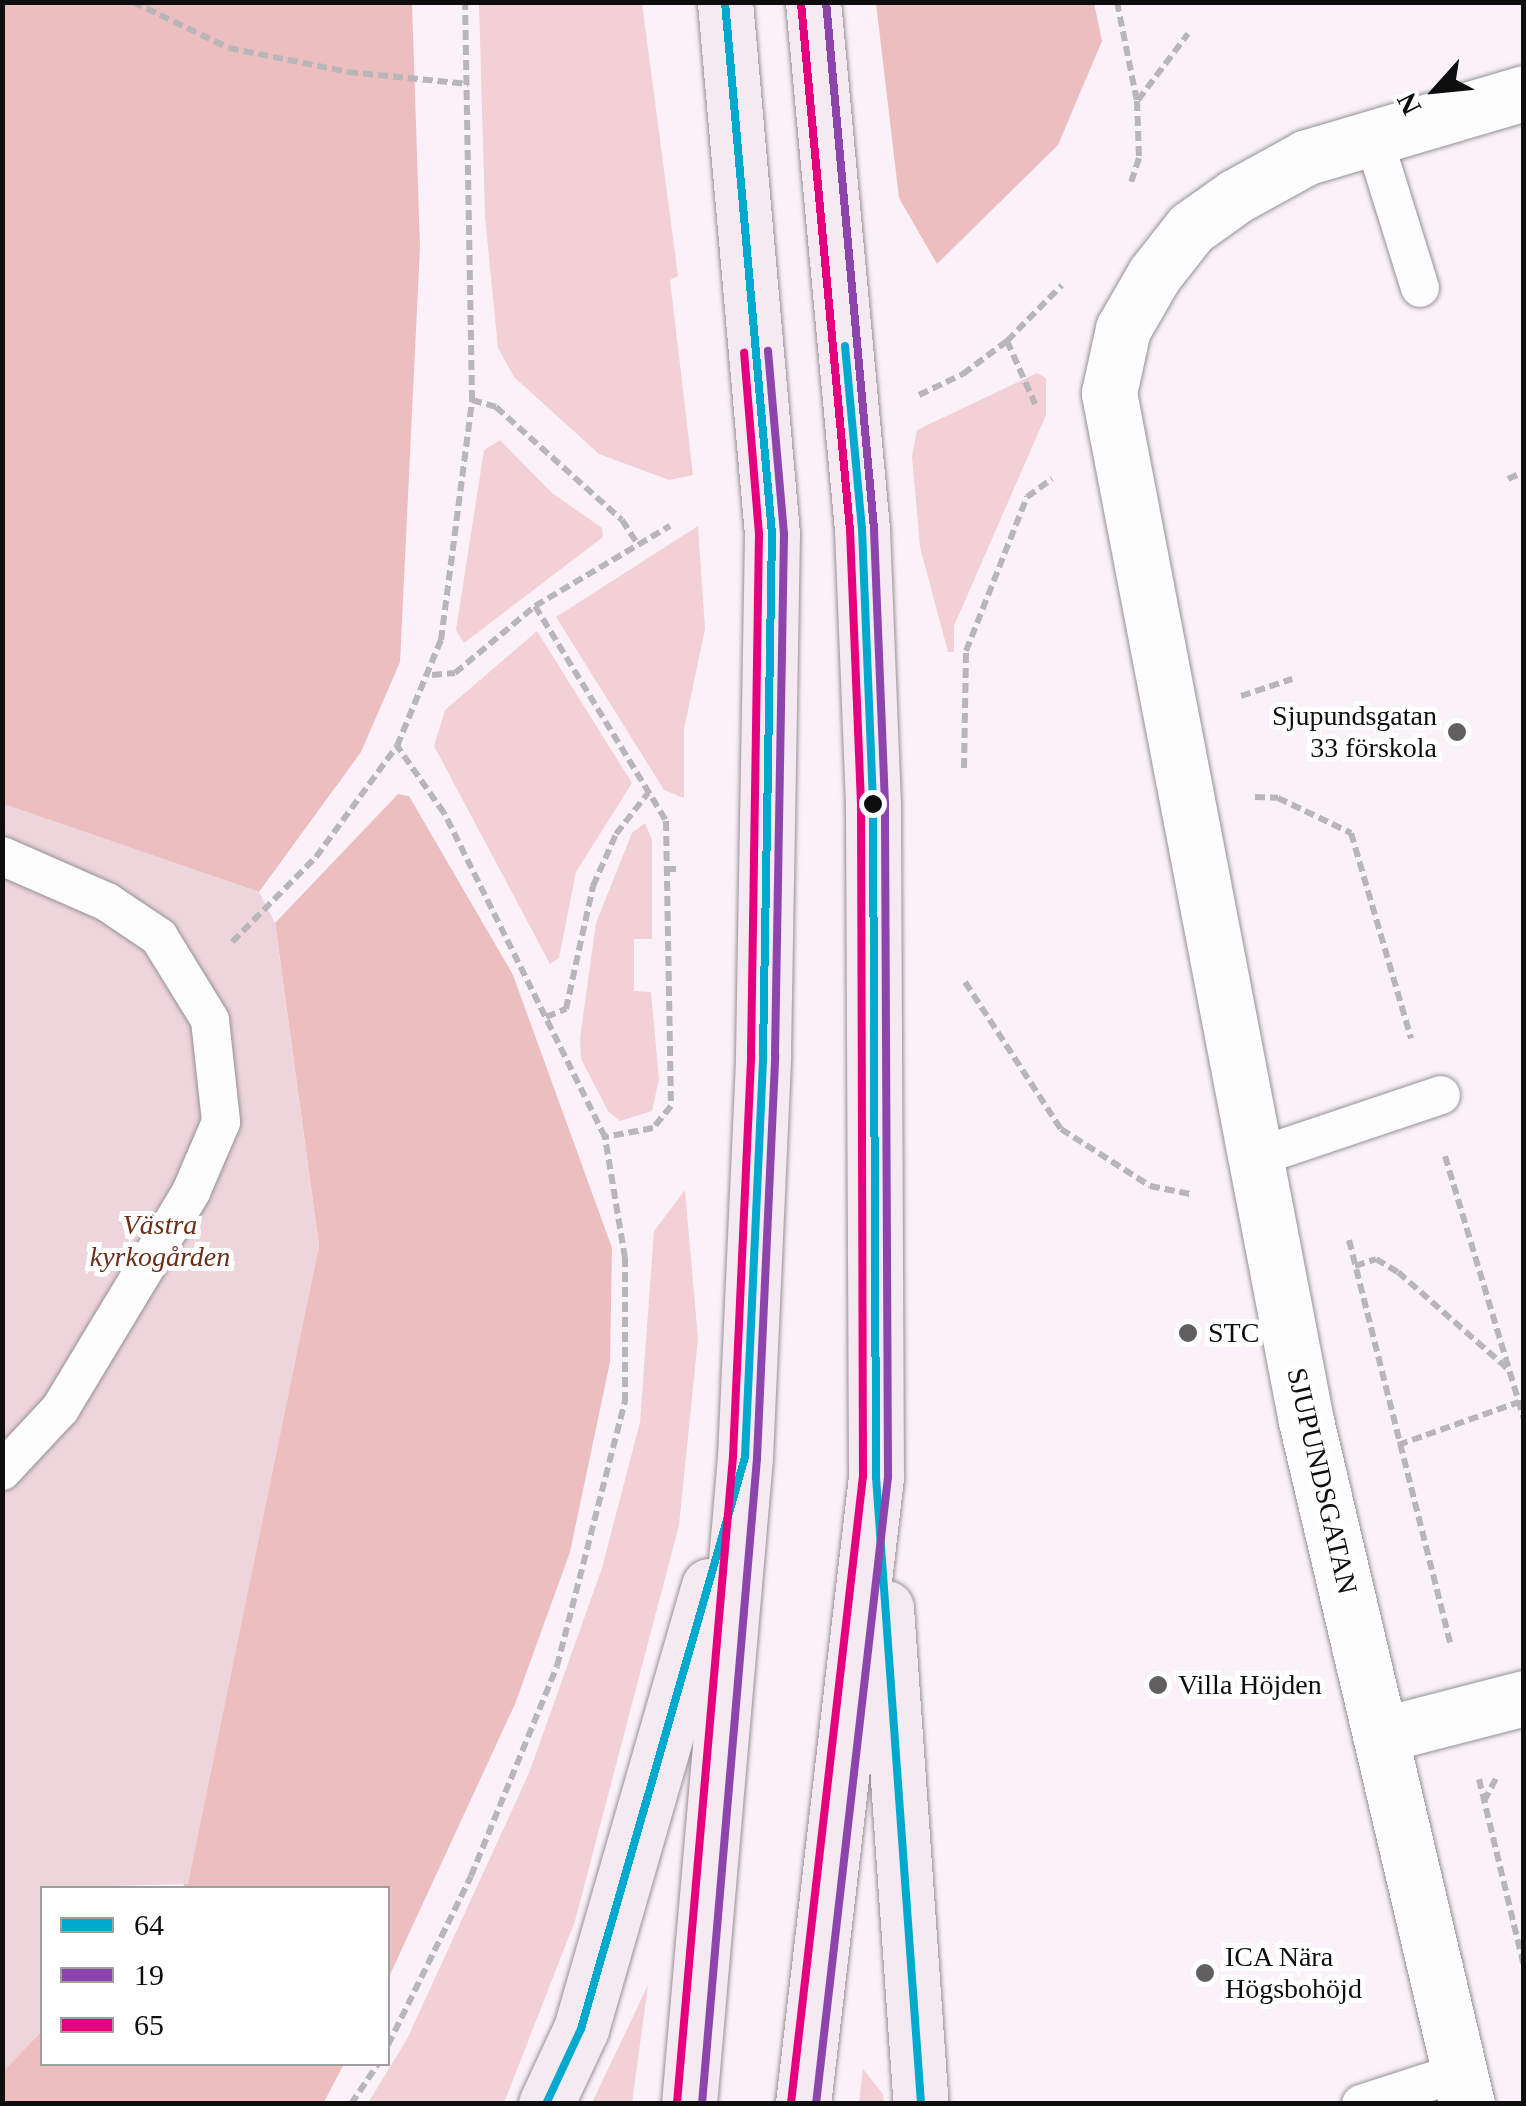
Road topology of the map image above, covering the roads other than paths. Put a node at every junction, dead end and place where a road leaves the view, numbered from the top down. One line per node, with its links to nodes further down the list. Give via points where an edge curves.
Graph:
1 (725, 2): 9 (main road, via 772,534 763,1054)
2 (813, 2): 11 (main road, via 862,528 873,804)
3 (1524, 93): 4 (street, SJUPUNDSGATAN)
4 (1373, 137): 5 (lane); 8 (street, SJUPUNDSGATAN, via 1307,157 1191,228 1122,329 1109,393)
5 (1420, 288)
6 (2, 856): 10 (lane, via 108,902 159,938 210,1020 221,1122 210,1152 60,1409)
7 (1441, 1095): 8 (lane)
8 (1256, 1157): 13 (street, SJUPUNDSGATAN, via 1306,1421)
9 (745, 1458): 15 (main road, via 614,1922 581,2029); 16 (main road)
10 (2, 1471)
11 (876, 1477): 17 (main road); 18 (main road)
12 (1524, 1698): 13 (street)
13 (1381, 1735): 14 (street, SJUPUNDSGATAN)
14 (1463, 2088): 19 (lane)
15 (546, 2104)
16 (689, 2104)
17 (803, 2104)
18 (921, 2104)
19 (1362, 2104)

